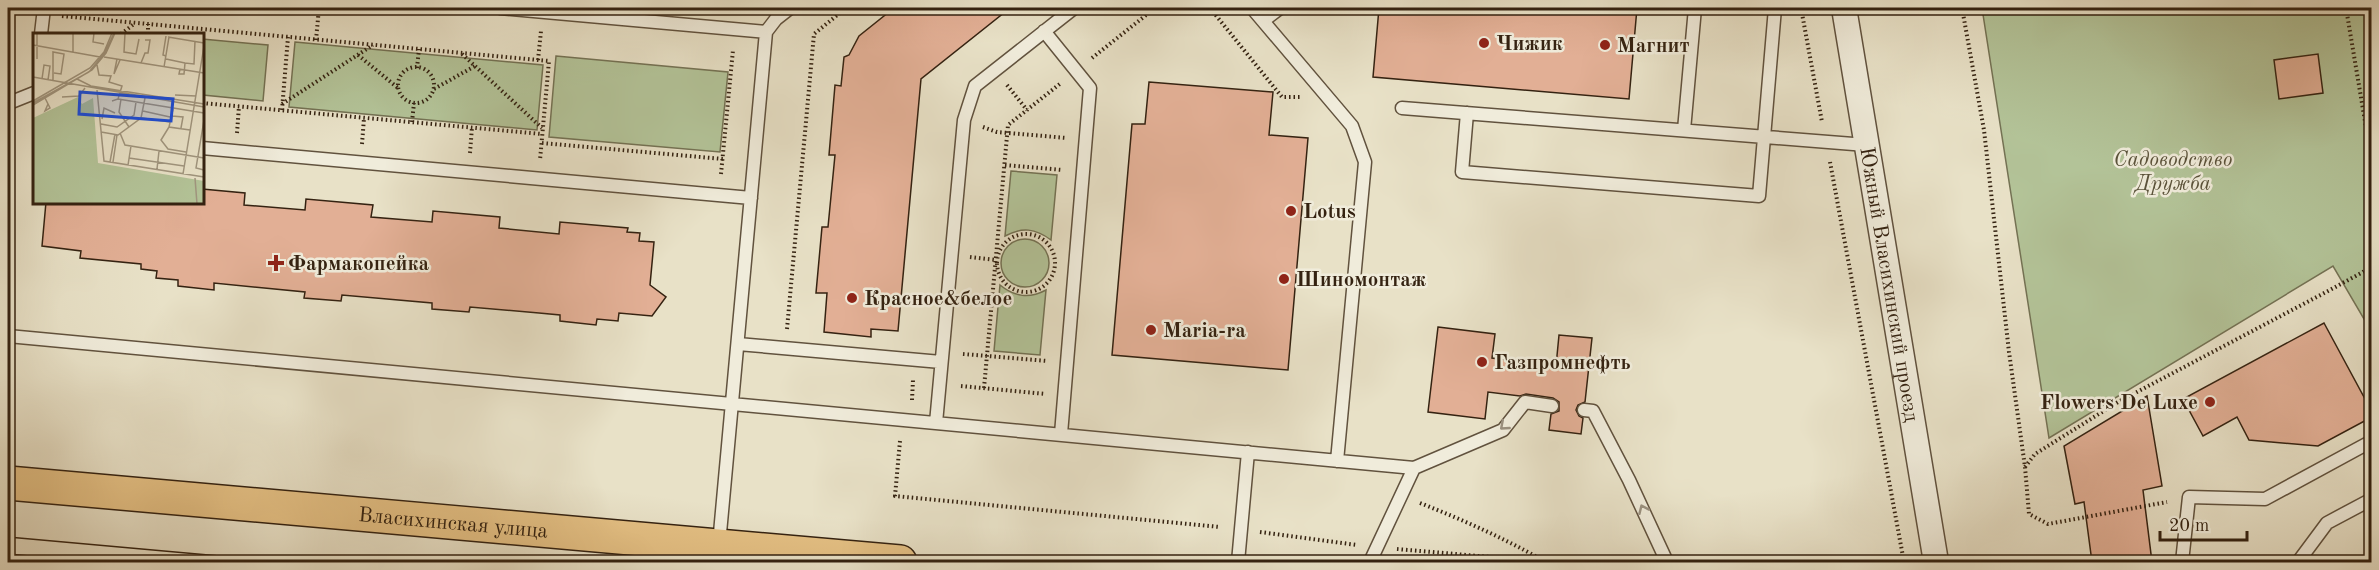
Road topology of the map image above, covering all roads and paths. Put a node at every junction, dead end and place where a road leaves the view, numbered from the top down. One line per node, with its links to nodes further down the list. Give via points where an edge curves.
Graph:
1 (319, 8): 27 (path)
2 (500, 8): 16 (lane)
3 (789, 8): 22 (lane)
4 (846, 8): 71 (path, via 814,34)
5 (1074, 8): 21 (lane)
6 (1210, 8): 39 (path)
7 (1252, 8): 17 (lane)
8 (1280, 8): 17 (lane)
9 (1695, 8): 51 (lane)
10 (1775, 8): 54 (lane)
11 (1801, 8): 57 (path)
12 (1844, 8): 58 (street, Южный Власихинский проезд)
13 (1962, 8): 87 (path, via 1984,130)
14 (2346, 8): 61 (path)
15 (43, 11): 18 (path); 23 (lane)
16 (542, 11): 20 (lane); 32 (path)
17 (1263, 21): 86 (lane, via 1352,126 1365,162)
18 (135, 23): 19 (path); 24 (path)
19 (148, 24): 25 (path); 26 (path)
20 (735, 29): 22 (lane); 60 (path)
21 (1044, 31): 35 (lane); 55 (lane, via 1090,88)
22 (766, 32): 66 (lane)
23 (41, 33)
24 (122, 33)
25 (147, 33)
26 (288, 37): 27 (path); 41 (path)
27 (316, 40): 28 (path)
28 (374, 45): 29 (path); 31 (path)
29 (419, 49): 30 (path); 34 (path)
30 (461, 53): 32 (path); 33 (path)
31 (358, 55): 36 (path); 41 (path)
32 (538, 60): 52 (path, via 549,61)
33 (475, 66): 37 (path); 52 (path)
34 (417, 68): 36 (path, via 400,76); 37 (path, via 429,72)
35 (995, 71): 46 (path); 48 (lane, via 975,86)
36 (398, 88): 42 (path, via 403,98)
37 (433, 89): 42 (path, via 426,101)
38 (33, 93): 43 (lane)
39 (1282, 97)
40 (204, 103): 45 (path)
41 (282, 104): 45 (path)
42 (414, 104): 49 (path)
43 (8, 106)
44 (1402, 108): 47 (lane)
45 (282, 110): 49 (path)
46 (1027, 110)
47 (1467, 113): 51 (lane); 54 (lane, via 1462,172 1759,196)
48 (964, 120): 53 (path); 73 (lane)
49 (412, 122): 52 (path)
50 (1008, 125): 53 (path)
51 (1684, 130): 54 (lane)
52 (543, 131): 56 (path)
53 (1008, 133): 55 (path); 62 (path)
54 (1764, 136): 57 (lane)
55 (1086, 140): 74 (lane)
56 (542, 142): 60 (path); 64 (path)
57 (1826, 142): 58 (lane); 100 (path)
58 (1866, 145): 101 (street, Южный Власихинский проезд)
59 (204, 148): 64 (lane)
60 (723, 159): 65 (path)
61 (2372, 163)
62 (1005, 165): 63 (path); 67 (path)
63 (1064, 170)
64 (538, 179): 65 (lane)
65 (720, 196): 66 (lane)
66 (751, 198): 70 (lane)
67 (996, 260): 67 (path, via 1003,282 1023,292 1044,285 1055,266 1048,244 1028,233 1007,240); 72 (path)
68 (2372, 263): 87 (path, via 2363,272 2118,402 2035,454)
69 (8, 336): 78 (lane)
70 (738, 344): 71 (lane); 78 (lane)
71 (785, 348): 73 (lane)
72 (987, 356): 73 (path); 74 (path); 76 (path)
73 (942, 357): 75 (lane)
74 (1067, 363): 77 (lane)
75 (939, 384): 76 (path); 82 (lane)
76 (984, 388): 77 (path)
77 (1064, 396): 83 (lane)
78 (732, 404): 81 (lane); 94 (lane)
79 (1552, 406): 88 (lane, one-way to 88, via 1525,402 1503,429)
80 (1584, 410): 99 (lane, one-way to 80, via 1593,411)
81 (902, 420): 82 (lane); 93 (path, via 895,496)
82 (936, 423): 83 (lane)
83 (1061, 434): 85 (lane)
84 (2372, 441): 91 (lane, via 2265,498)
85 (1248, 452): 86 (lane); 93 (lane)
86 (1337, 461): 88 (lane)
87 (2025, 467): 91 (path, via 2029,514 2048,524)
88 (1414, 468): 90 (lane)
89 (8, 483): 94 (highway, Власихинская улица)
90 (1401, 496): 97 (lane); 98 (path, via 1502,537)
91 (2189, 498): 102 (lane)
92 (2372, 499): 103 (lane, via 2327,523)
93 (1241, 530): 96 (lane)
94 (719, 547): 95 (highway, Власихинская улица)
95 (900, 562)
96 (1238, 562)
97 (1370, 562)
98 (1547, 562)
99 (1667, 562)
100 (1904, 562)
101 (1936, 562)
102 (2182, 562)
103 (2298, 562)

